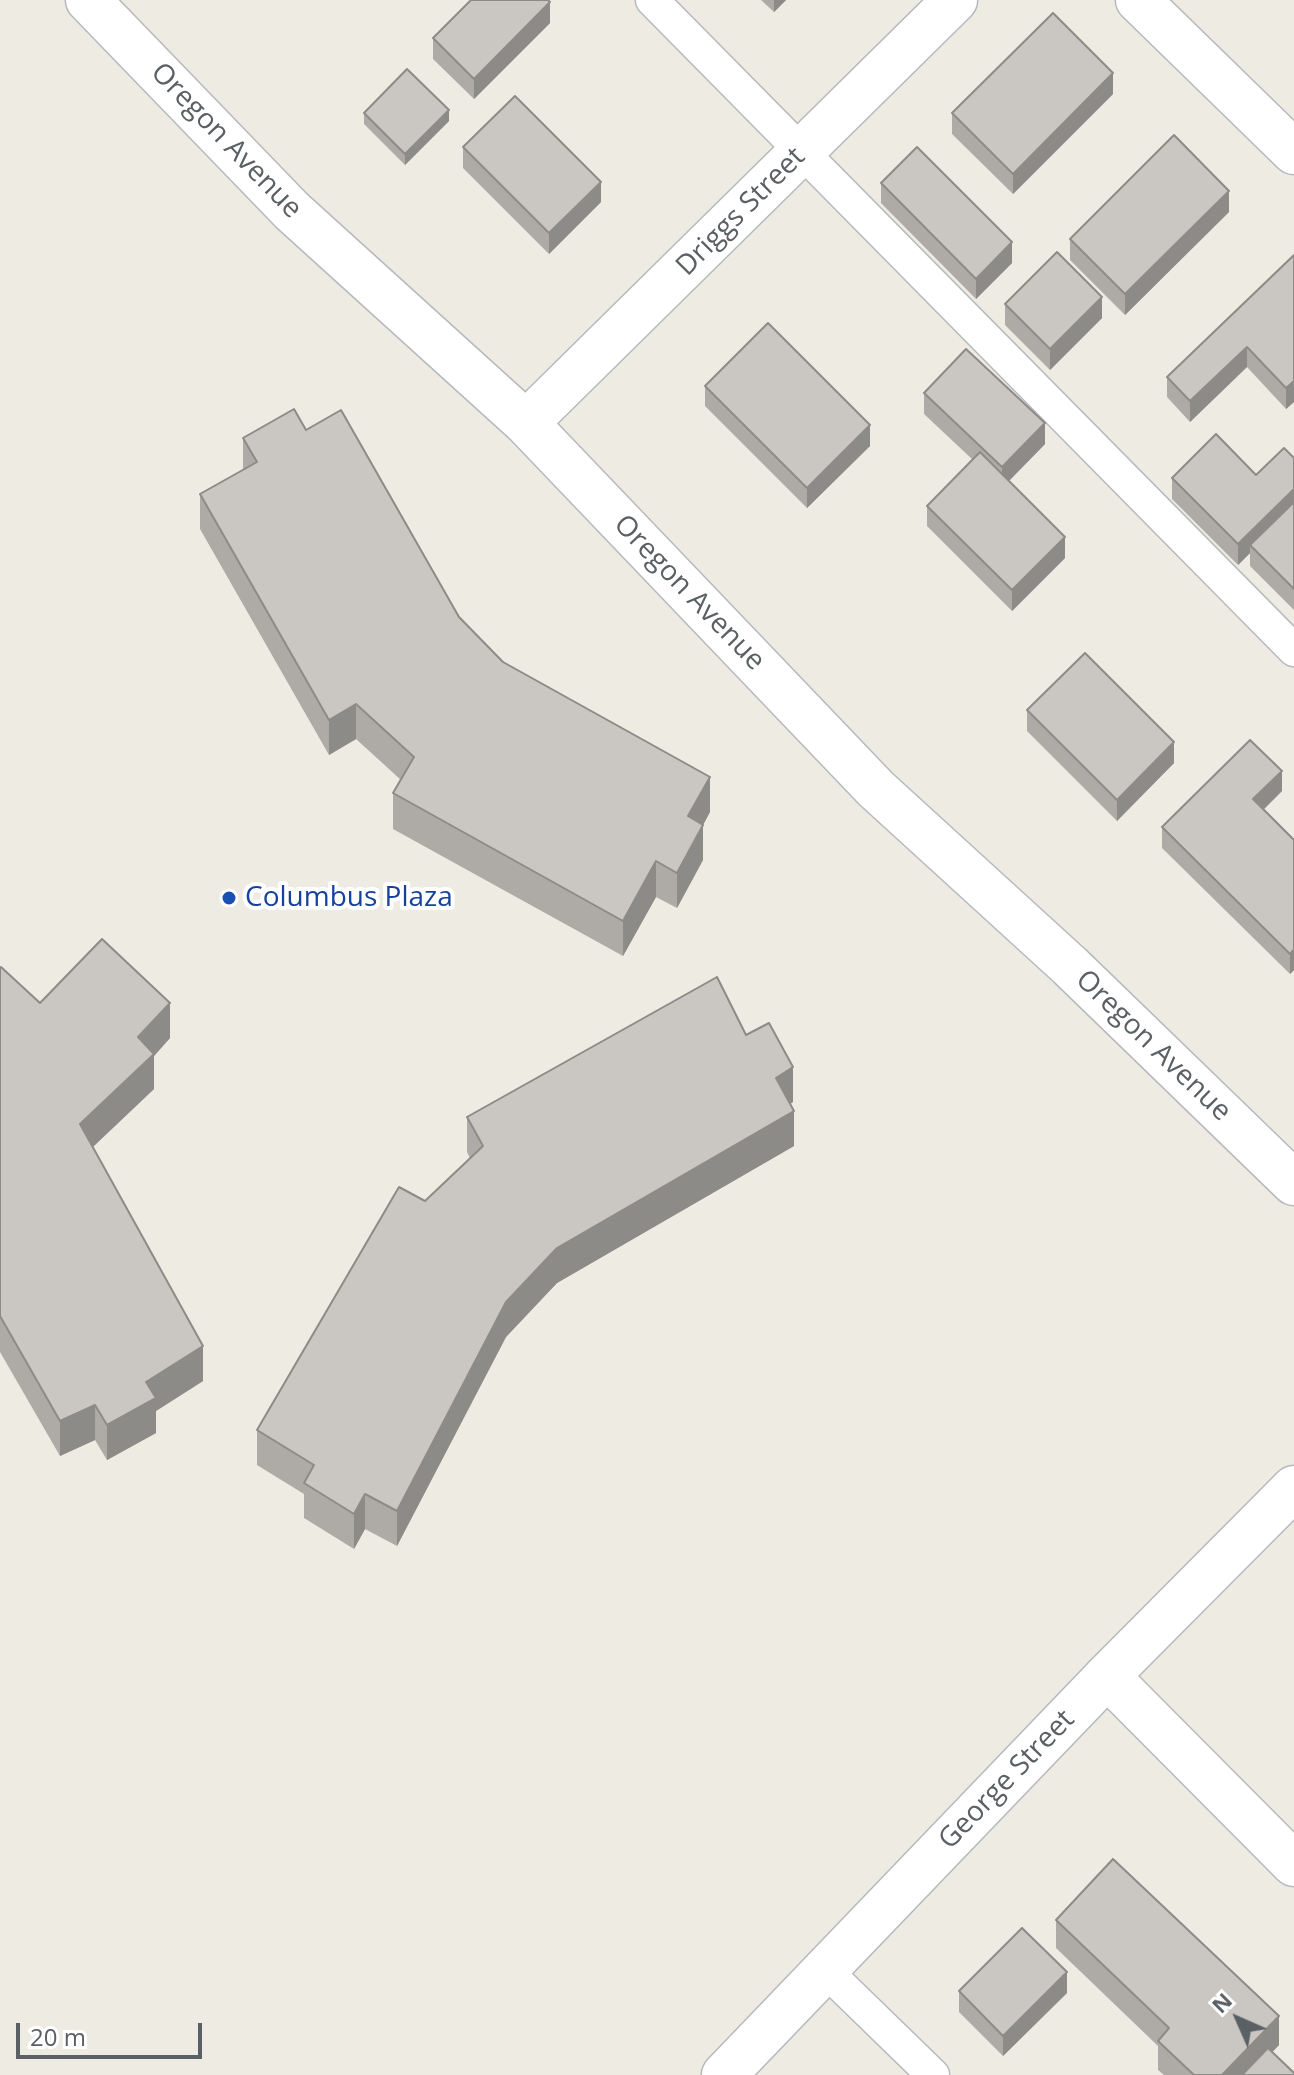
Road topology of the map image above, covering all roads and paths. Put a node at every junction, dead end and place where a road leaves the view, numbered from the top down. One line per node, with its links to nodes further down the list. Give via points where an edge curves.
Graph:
1 (88, 0): 7 (street, Oregon Avenue, via 292,211)
2 (652, 0): 5 (lane)
3 (955, 0): 5 (street, Driggs Street)
4 (1138, 0): 6 (street)
5 (803, 151): 7 (street, Driggs Street); 8 (lane)
6 (1294, 152)
7 (526, 423): 9 (street, Oregon Avenue, via 876,789 1070,966)
8 (1294, 650)
9 (1294, 1183)
10 (1294, 1488): 11 (street, George Street)
11 (1107, 1676): 12 (street); 13 (street, George Street)
12 (1294, 1864)
13 (825, 1970): 14 (street, George Street); 15 (lane)
14 (724, 2075)
15 (933, 2075)

